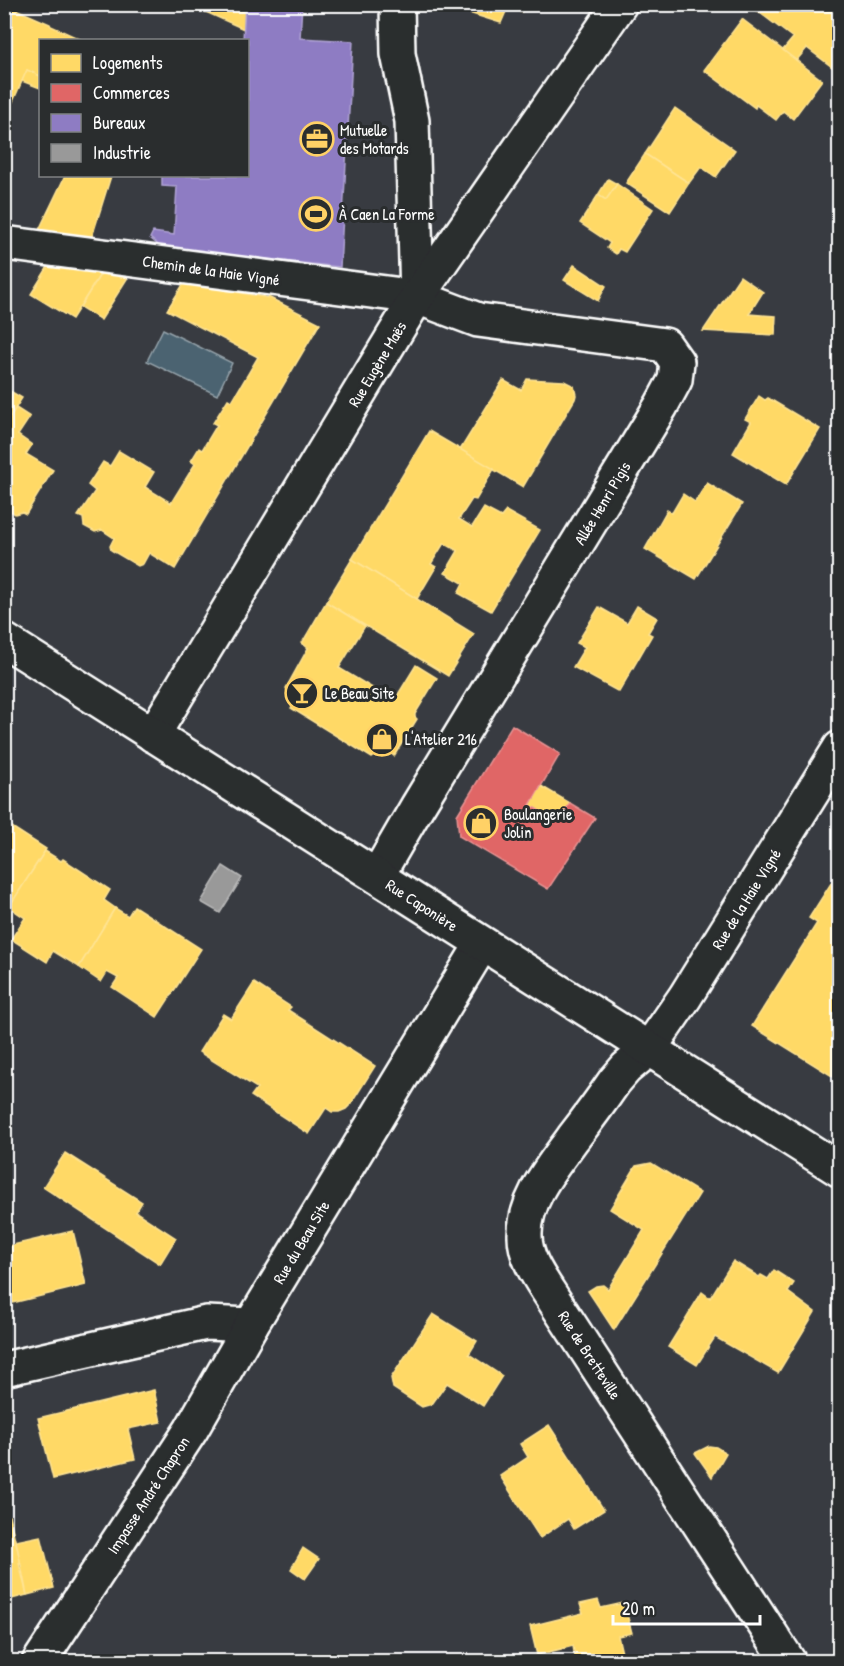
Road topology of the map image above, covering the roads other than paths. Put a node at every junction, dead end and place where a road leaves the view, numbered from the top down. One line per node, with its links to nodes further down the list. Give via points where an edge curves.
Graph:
1 (397, 4): 4 (street, via 398,54 412,121)
2 (620, 4): 4 (street, Rue Eugène Maës)
3 (4, 243): 4 (street, Chemin de la Haie Vigné)
4 (417, 297): 6 (street, Rue Eugène Maës); 8 (street, Allée Henri Pigis, via 478,320 664,345 677,362 675,380 661,406)
5 (4, 640): 6 (street, Rue Caponière)
6 (153, 735): 8 (street, Rue Caponière)
7 (840, 748): 10 (street, Rue de la Haie Vigné)
8 (377, 876): 9 (street, Rue Caponière)
9 (482, 944): 10 (street, Rue Caponière); 12 (street, Rue du Beau Site)
10 (649, 1049): 11 (street, Rue Caponière); 15 (street, Rue de Bretteville, via 614,1082 539,1185 527,1217 527,1252 548,1291)
11 (840, 1170)
12 (251, 1325): 13 (street, via 206,1323); 14 (street, Impasse André Chapron, via 191,1430)
13 (4, 1370)
14 (39, 1662)
15 (789, 1662)

